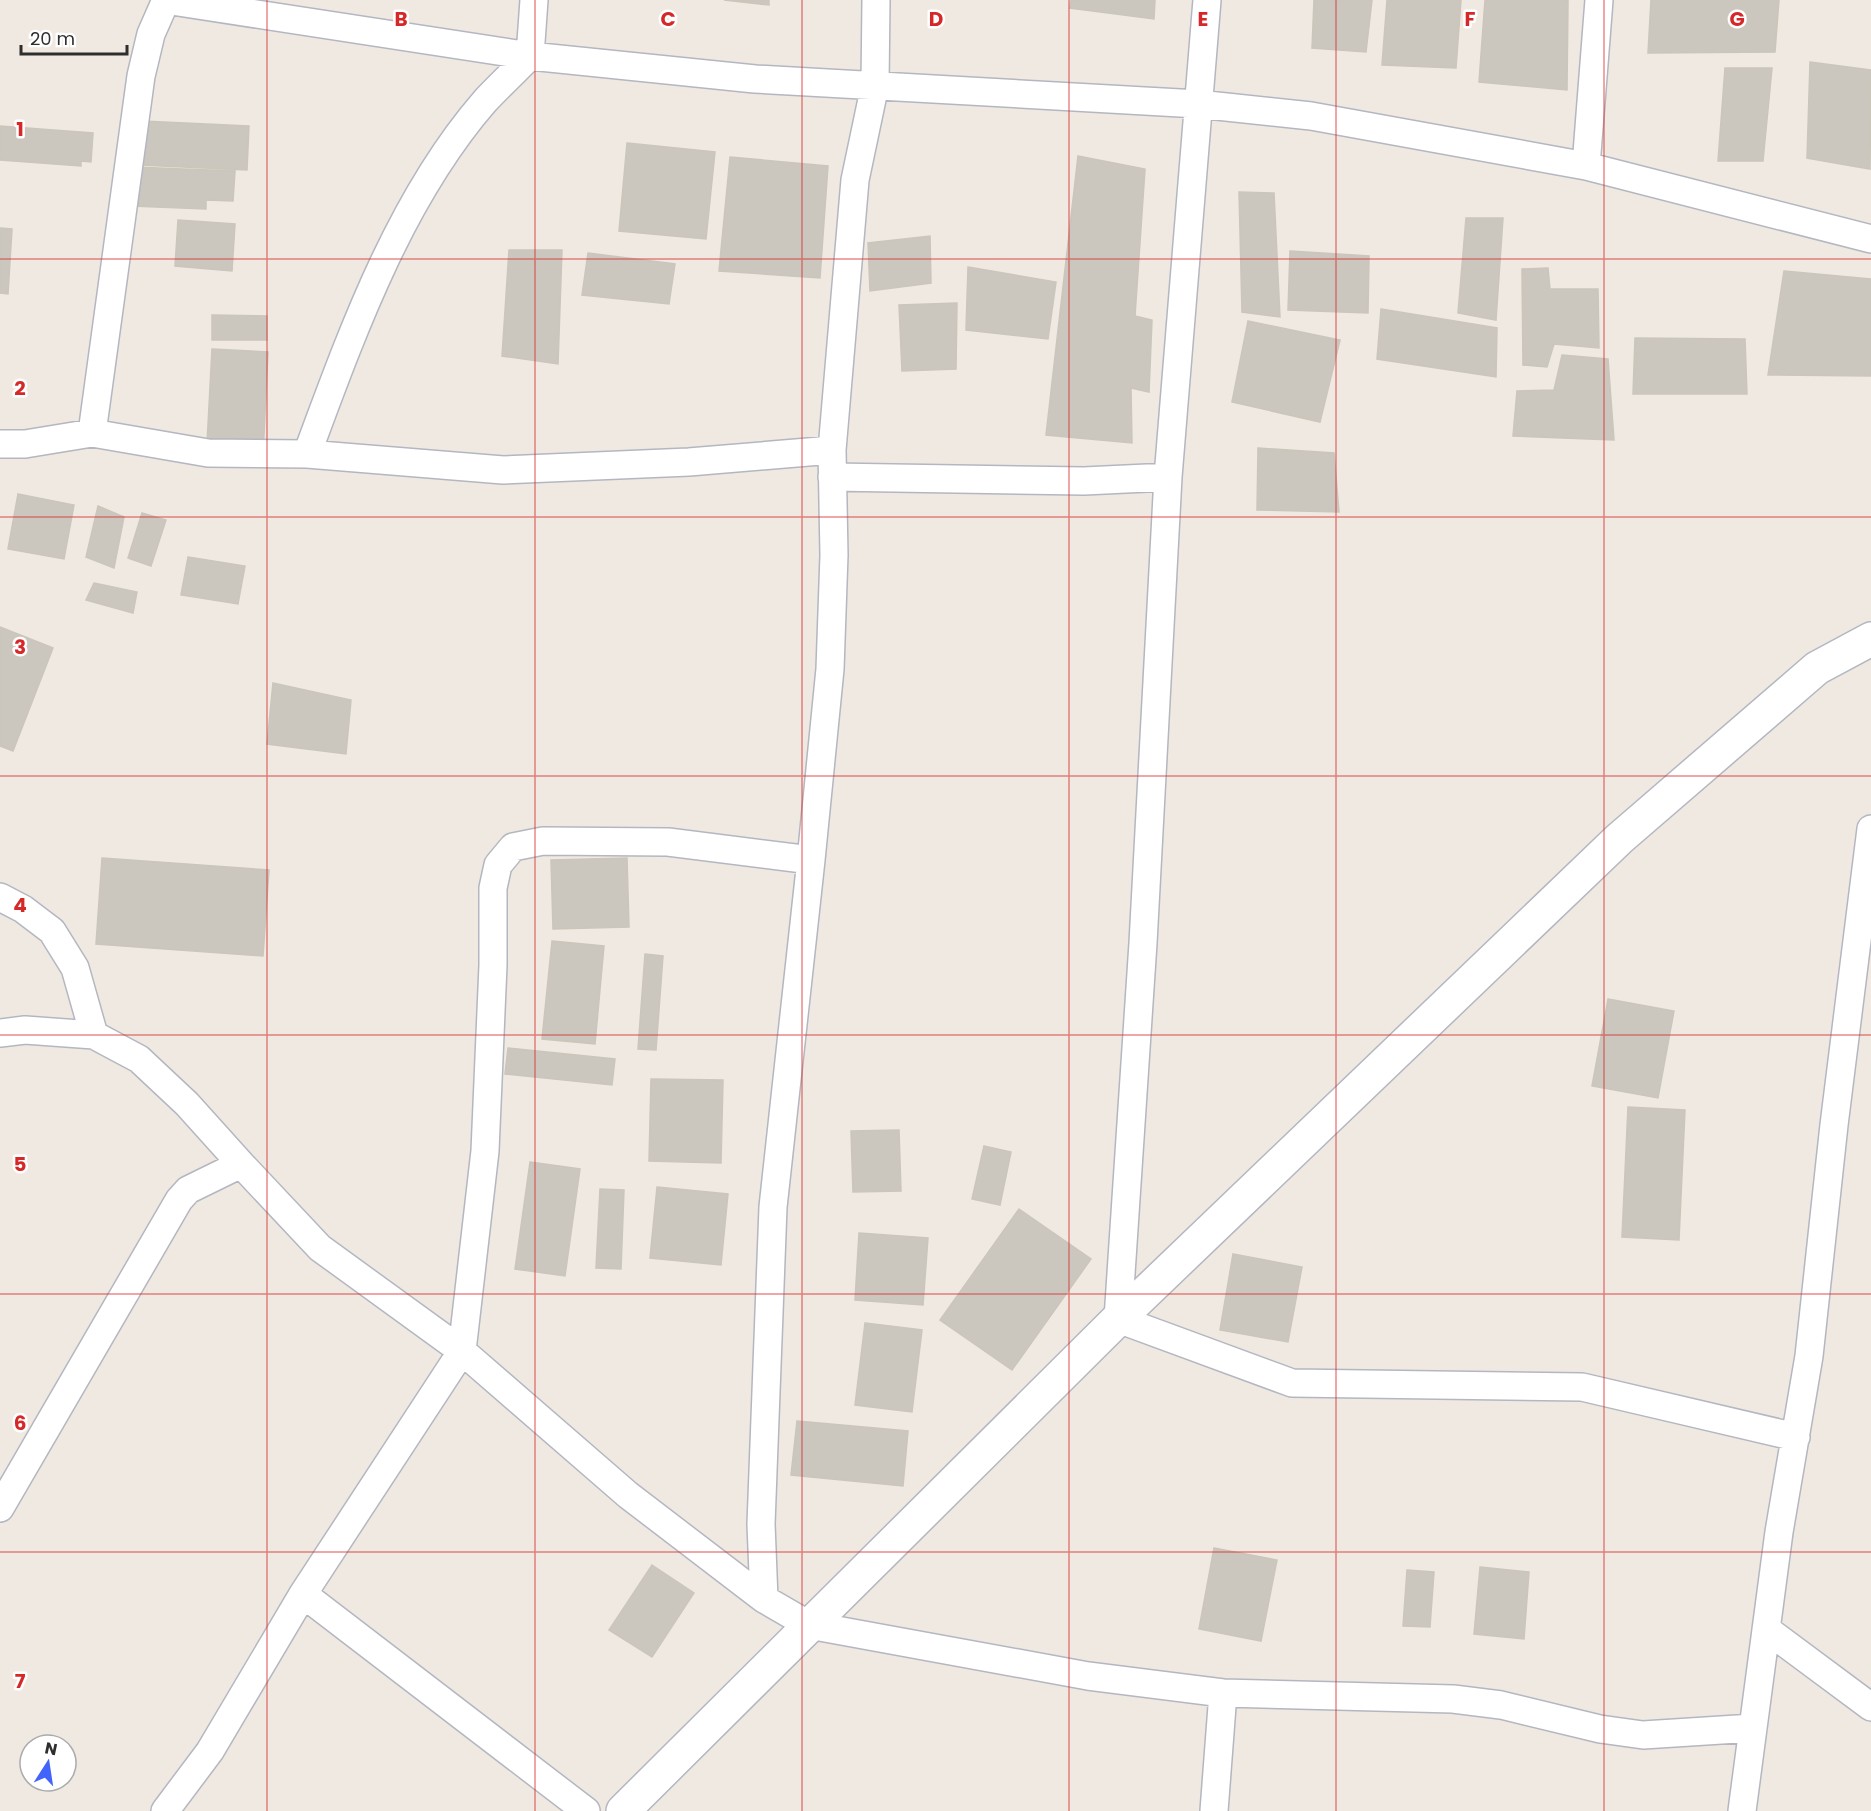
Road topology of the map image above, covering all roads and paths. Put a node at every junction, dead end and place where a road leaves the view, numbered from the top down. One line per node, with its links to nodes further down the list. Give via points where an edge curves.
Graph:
1 (166, 0): 6 (street); 11 (street, via 151,34 141,76)
2 (534, 0): 6 (street)
3 (876, 0): 7 (street)
4 (1207, 0): 8 (street)
5 (1599, 0): 9 (street)
6 (530, 56): 7 (street, via 755,79); 14 (street, via 485,102 439,163 406,216 351,335)
7 (874, 85): 8 (street); 13 (street, via 855,180)
8 (1198, 104): 9 (street, via 1311,116); 16 (street)
9 (1586, 166): 10 (street)
10 (1871, 239)
11 (92, 433): 12 (street); 14 (street, via 208,453)
12 (0, 444)
13 (832, 450): 14 (street, via 689,462 503,470); 15 (street)
14 (307, 454)
15 (832, 477): 16 (street, via 1084,481); 19 (street, via 830,669)
16 (1168, 477): 24 (street)
17 (1871, 639): 24 (street, via 1817,668 1618,839)
18 (1871, 829): 26 (street)
19 (811, 860): 25 (street, via 668,842 543,841 513,847 498,865 493,888 485,1151); 29 (street, via 773,1207 761,1524)
20 (0, 897): 22 (street, via 52,931 75,968)
21 (0, 1033): 22 (street, via 25,1030)
22 (94, 1035): 23 (street, via 139,1059 188,1104)
23 (241, 1164): 25 (street, via 320,1248); 27 (street, via 188,1190 179,1200)
24 (1118, 1320): 26 (street, via 1292,1383 1582,1387); 30 (street)
25 (462, 1351): 28 (street); 29 (street, via 628,1495)
26 (1796, 1437): 31 (street)
27 (0, 1508)
28 (303, 1594): 35 (street, via 210,1751); 36 (street)
29 (764, 1599): 30 (street)
30 (809, 1625): 32 (street, via 1088,1676); 37 (street)
31 (1766, 1629): 33 (street); 34 (street)
32 (1222, 1693): 34 (street, via 1453,1699 1501,1705 1600,1730 1643,1736); 38 (street)
33 (1871, 1707)
34 (1753, 1728): 39 (street)
35 (165, 1811)
36 (586, 1811)
37 (623, 1811)
38 (1214, 1811)
39 (1742, 1811)

